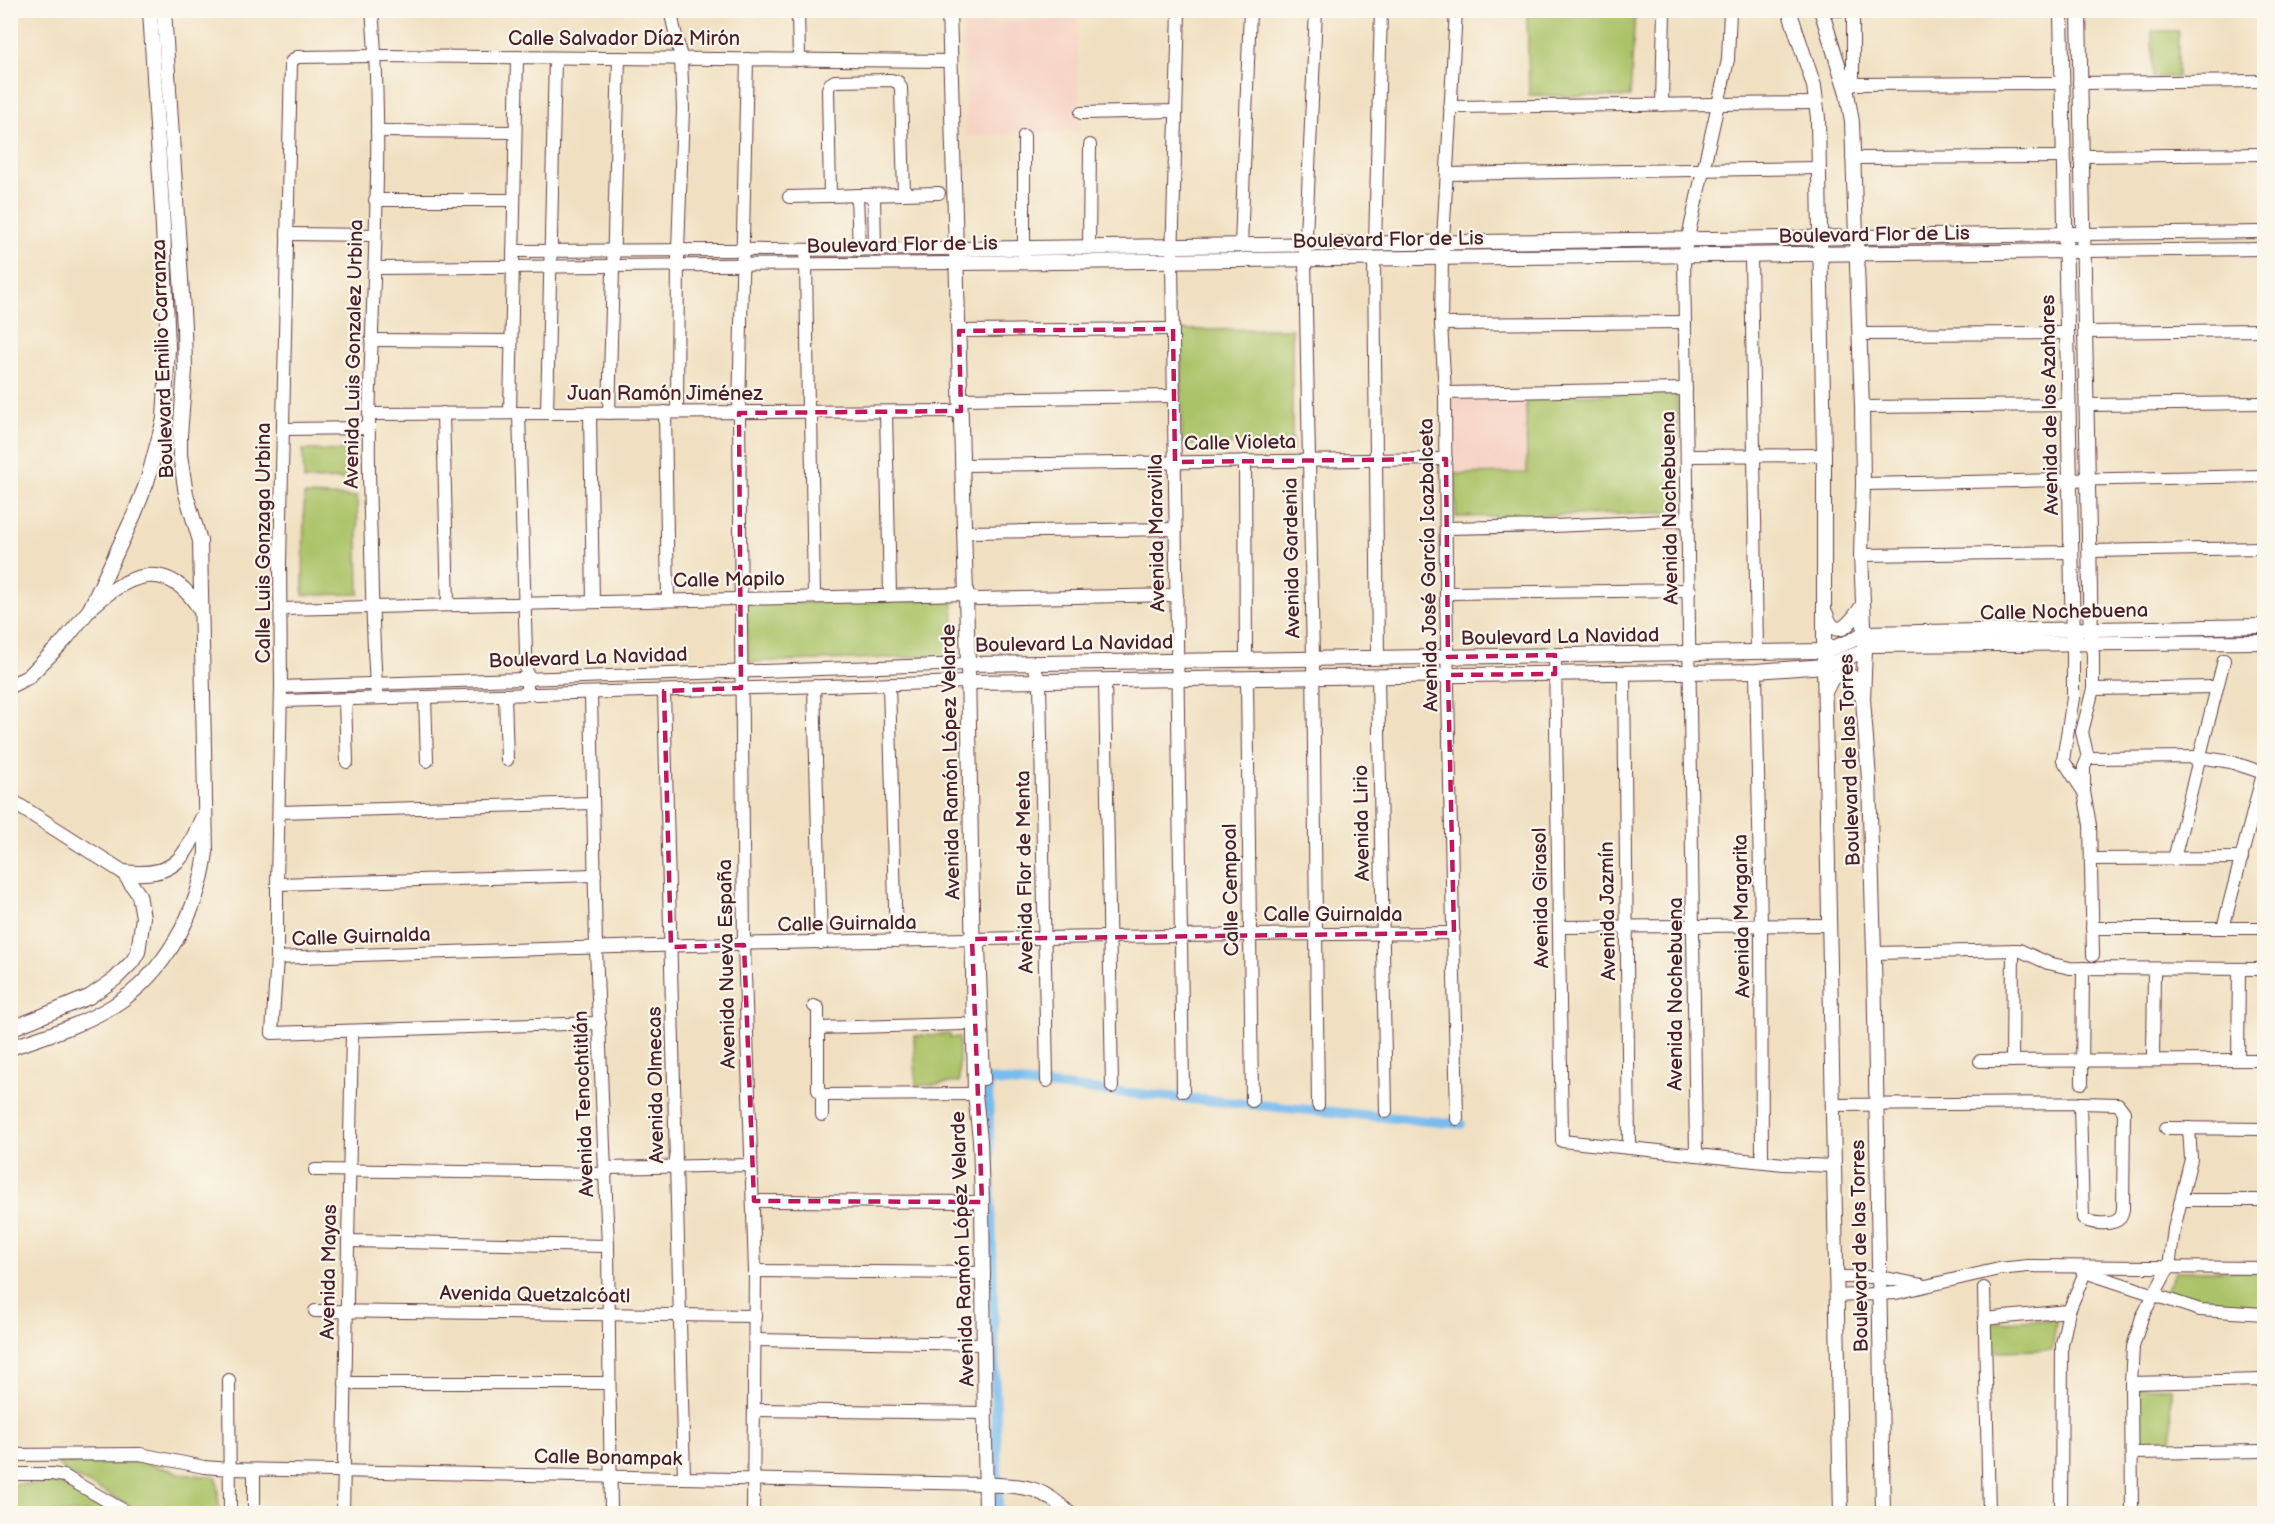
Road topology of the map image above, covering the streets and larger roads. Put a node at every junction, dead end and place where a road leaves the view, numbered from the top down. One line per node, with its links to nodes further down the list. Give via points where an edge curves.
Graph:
1 (150, 10): 162 (street, Boulevard Emilio Carranza, via 168,384 164,419 147,482)
2 (164, 10): 165 (street, Boulevard Emilio Carranza, via 184,327 180,455 200,541)
3 (372, 10): 19 (street, Avenida Luis Gonzalez Urbina)
4 (670, 10): 24 (street)
5 (798, 10): 26 (street)
6 (949, 10): 27 (street, Avenida Ramón López Velarde)
7 (1179, 10): 36 (street, Avenida Maravilla)
8 (1250, 10): 68 (street)
9 (1316, 10): 67 (street, Avenida Gardenia)
10 (1382, 10): 66 (street)
11 (1456, 10): 35 (street, Avenida José García Icazbalceta)
12 (1664, 10): 34 (street)
13 (1730, 10): 33 (street, Avenida Nochebuena, via 1728,60)
14 (1789, 10): 32 (street, Boulevard de las Torres)
15 (1851, 10): 18 (street); 31 (street)
16 (2061, 10): 29 (street, Avenida de los Azahares)
17 (2079, 10): 30 (street, Avenida de los Azahares)
18 (1820, 11): 31 (street, Boulevard de las Torres)
19 (376, 56): 20 (street, Calle Salvador Díaz Mirón); 21 (street, Calle Salvador Díaz Mirón); 38 (street, Avenida Luis Gonzalez Urbina)
20 (297, 57): 58 (street, Calle Luis Gonzaga Urbina, via 290,65)
21 (517, 57): 22 (street, Calle Salvador Díaz Mirón); 39 (street)
22 (555, 57): 23 (street, Calle Salvador Díaz Mirón); 71 (street)
23 (619, 58): 24 (street, Calle Salvador Díaz Mirón); 72 (street)
24 (681, 58): 25 (street, Calle Salvador Díaz Mirón); 73 (street)
25 (747, 59): 26 (street, Calle Salvador Díaz Mirón); 74 (street, Avenida Nueva España)
26 (799, 60): 27 (street, Calle Salvador Díaz Mirón)
27 (951, 61): 87 (street, Avenida Ramón López Velarde)
28 (2265, 81): 30 (street)
29 (2062, 83): 31 (street); 44 (street, Avenida de los Azahares)
30 (2079, 83): 43 (street, Avenida de los Azahares)
31 (1849, 84): 45 (street, Boulevard de las Torres)
32 (1817, 103): 33 (street); 46 (street, Boulevard de las Torres)
33 (1718, 104): 34 (street); 47 (street, Avenida Nochebuena)
34 (1662, 105): 35 (street)
35 (1450, 107): 48 (street, Avenida José García Icazbalceta)
36 (1176, 111): 37 (street); 81 (street, Avenida Maravilla)
37 (1081, 113)
38 (377, 131): 39 (street); 55 (street, Avenida Luis Gonzalez Urbina)
39 (515, 132): 56 (street)
40 (1024, 136): 84 (street)
41 (1090, 145): 69 (street)
42 (2265, 154): 43 (street)
43 (2081, 156): 59 (street, Avenida de los Azahares)
44 (2062, 157): 45 (street); 61 (street, Avenida de los Azahares)
45 (1852, 158): 62 (street, Boulevard de las Torres)
46 (1819, 168): 47 (street); 63 (street, Boulevard de las Torres)
47 (1702, 170): 48 (street); 64 (street, Avenida Nochebuena)
48 (1447, 174): 65 (street, Avenida José García Icazbalceta)
49 (939, 193): 50 (street)
50 (904, 194): 52 (street); 53 (street, via 898,82 835,81 828,89)
51 (857, 195): 52 (street); 53 (street); 76 (street)
52 (874, 195): 77 (street)
53 (830, 196): 54 (street)
54 (789, 197)
55 (375, 200): 56 (street); 60 (street, Avenida Luis Gonzalez Urbina)
56 (514, 200): 78 (street)
57 (2265, 232): 59 (street, Boulevard Flor de Lis)
58 (287, 234): 60 (street); 127 (street, Calle Luis Gonzaga Urbina)
59 (2082, 234): 61 (street, Boulevard Flor de Lis); 79 (street, Avenida de los Azahares)
60 (375, 235): 96 (street, Avenida Luis Gonzalez Urbina)
61 (2066, 235): 62 (street, Boulevard Flor de Lis); 80 (street, Avenida de los Azahares)
62 (1857, 237): 63 (street, Boulevard Flor de Lis); 83 (street, Boulevard de las Torres)
63 (1821, 238): 64 (street, Boulevard Flor de Lis); 82 (street, Boulevard de las Torres)
64 (1686, 240): 65 (street, Boulevard Flor de Lis); 85 (street, Avenida Nochebuena)
65 (1443, 243): 66 (street, Boulevard Flor de Lis); 89 (street, Avenida José García Icazbalceta)
66 (1375, 244): 67 (street, Boulevard Flor de Lis)
67 (1306, 245): 68 (street, Boulevard Flor de Lis); 90 (street, Avenida Gardenia)
68 (1241, 246): 81 (street, Boulevard Flor de Lis)
69 (1089, 248): 81 (street, Boulevard Flor de Lis); 84 (street, Boulevard Flor de Lis)
70 (2265, 249): 79 (street, Boulevard Flor de Lis)
71 (550, 250): 72 (street, Boulevard Flor de Lis); 78 (street, Boulevard Flor de Lis); 94 (street)
72 (614, 250): 73 (street, Boulevard Flor de Lis); 95 (street)
73 (678, 250): 74 (street, Boulevard Flor de Lis); 93 (street)
74 (742, 250): 75 (street, Boulevard Flor de Lis); 92 (street, Avenida Nueva España)
75 (806, 250): 76 (street, Boulevard Flor de Lis); 91 (street)
76 (859, 250): 77 (street, Boulevard Flor de Lis)
77 (874, 250): 87 (street, Boulevard Flor de Lis)
78 (513, 251): 97 (street)
79 (2082, 251): 80 (street, Boulevard Flor de Lis); 103 (street, Avenida de los Azahares)
80 (2066, 252): 83 (street, Boulevard Flor de Lis); 105 (street, Avenida de los Azahares)
81 (1172, 254): 84 (street, Boulevard Flor de Lis); 90 (street, Boulevard Flor de Lis); 100 (street, Avenida Maravilla)
82 (1821, 254): 83 (street, Boulevard Flor de Lis); 86 (street, Boulevard Flor de Lis); 129 (street, Boulevard de las Torres)
83 (1857, 254): 104 (street, Boulevard de las Torres)
84 (1024, 255): 87 (street, Boulevard Flor de Lis)
85 (1684, 255): 86 (street, Boulevard Flor de Lis); 89 (street, Boulevard Flor de Lis); 98 (street, Avenida Nochebuena)
86 (1751, 255): 128 (street)
87 (957, 256): 91 (street, Boulevard Flor de Lis); 102 (street, Avenida Ramón López Velarde)
88 (1374, 258): 89 (street, Boulevard Flor de Lis); 90 (street, Boulevard Flor de Lis); 132 (street)
89 (1442, 258): 99 (street, Avenida José García Icazbalceta)
90 (1305, 259): 134 (street, Avenida Gardenia)
91 (806, 264): 92 (street, Boulevard Flor de Lis); 117 (street)
92 (742, 265): 93 (street, Boulevard Flor de Lis); 124 (street, Avenida Nueva España)
93 (679, 266): 95 (street, Boulevard Flor de Lis); 116 (street)
94 (550, 267): 95 (street, Boulevard Flor de Lis); 97 (street, Boulevard Flor de Lis); 121 (street)
95 (614, 267): 123 (street)
96 (375, 268): 97 (street, Boulevard Flor de Lis); 106 (street, Avenida Luis Gonzalez Urbina)
97 (512, 268): 107 (street)
98 (1685, 322): 99 (street); 108 (street, Avenida Nochebuena)
99 (1441, 324): 109 (street, Avenida José García Icazbalceta)
100 (1173, 329): 102 (street); 110 (street, Avenida Maravilla)
101 (2265, 330): 103 (street)
102 (959, 331): 112 (street, Avenida Ramón López Velarde)
103 (2085, 332): 114 (street, Avenida de los Azahares)
104 (1859, 333): 105 (street); 115 (street, Boulevard de las Torres)
105 (2067, 333): 113 (street, Avenida de los Azahares)
106 (372, 340): 107 (street); 125 (street, Avenida Luis Gonzalez Urbina)
107 (511, 341): 120 (street)
108 (1686, 388): 109 (street); 130 (street, Avenida Nochebuena)
109 (1445, 393): 131 (street, Avenida José García Icazbalceta)
110 (1174, 396): 112 (street, Juan Ramón Jiménez); 135 (street, Avenida Maravilla)
111 (2265, 403): 114 (street)
112 (961, 405): 118 (street, Juan Ramón Jiménez); 136 (street, Avenida Ramón López Velarde)
113 (2069, 405): 115 (street); 139 (street, Avenida de los Azahares)
114 (2086, 405): 138 (street, Avenida de los Azahares)
115 (1862, 407): 140 (street, Boulevard de las Torres)
116 (671, 412): 123 (street, Juan Ramón Jiménez); 124 (street, Juan Ramón Jiménez); 156 (street)
117 (809, 412): 118 (street, Juan Ramón Jiménez); 124 (street, Juan Ramón Jiménez); 154 (street)
118 (886, 412): 152 (street)
119 (443, 413): 120 (street, Juan Ramón Jiménez); 125 (street, Juan Ramón Jiménez); 159 (street)
120 (514, 413): 121 (street, Juan Ramón Jiménez); 158 (street)
121 (547, 413): 122 (street, Juan Ramón Jiménez)
122 (590, 413): 123 (street, Juan Ramón Jiménez); 157 (street)
123 (609, 413)
124 (738, 413): 155 (street, Avenida Nueva España)
125 (369, 414): 126 (street, Avenida Luis Gonzalez Urbina)
126 (369, 428): 127 (street); 161 (street, Avenida Luis Gonzalez Urbina)
127 (283, 429): 163 (street, Calle Luis Gonzaga Urbina)
128 (1754, 455): 129 (street); 130 (street); 172 (street)
129 (1824, 455): 164 (street, Boulevard de las Torres)
130 (1687, 456): 141 (street, Avenida Nochebuena)
131 (1446, 459): 132 (street, Calle Violeta); 142 (street, Avenida José García Icazbalceta)
132 (1377, 460): 134 (street, Calle Violeta); 176 (street)
133 (1245, 461): 134 (street, Calle Violeta); 135 (street, Calle Violeta); 178 (street)
134 (1309, 461): 177 (street, Avenida Gardenia)
135 (1175, 462): 136 (street, Calle Violeta); 143 (street, Avenida Maravilla)
136 (963, 465): 144 (street, Avenida Ramón López Velarde)
137 (2265, 476): 138 (street)
138 (2088, 479): 139 (street); 146 (street, Avenida de los Azahares)
139 (2070, 480): 140 (street); 147 (street, Avenida de los Azahares)
140 (1863, 484): 148 (street, Boulevard de las Torres)
141 (1688, 520): 142 (street); 149 (street, Avenida Nochebuena)
142 (1446, 528): 150 (street, Avenida José García Icazbalceta)
143 (1176, 530): 144 (street); 153 (street, Avenida Maravilla)
144 (964, 532): 151 (street, Avenida Ramón López Velarde)
145 (2265, 548): 146 (street)
146 (2089, 551): 168 (street, Avenida de los Azahares)
147 (2071, 552): 148 (street); 167 (street, Avenida de los Azahares)
148 (1861, 555): 160 (street, Boulevard de las Torres)
149 (1690, 590): 150 (street); 173 (street, Avenida Nochebuena)
150 (1446, 592): 175 (street, Avenida José García Icazbalceta)
151 (966, 594): 152 (street, Calle Mapilo); 153 (street, Calle Mapilo, via 977,599); 182 (street, Avenida Ramón López Velarde)
152 (890, 595): 154 (street, Calle Mapilo)
153 (1177, 595): 180 (street, Avenida Maravilla)
154 (814, 597): 155 (street, Calle Mapilo)
155 (740, 599): 156 (street, Calle Mapilo); 185 (street, Avenida Nueva España)
156 (668, 600): 157 (street, Calle Mapilo)
157 (593, 602): 158 (street, Calle Mapilo)
158 (525, 603): 159 (street, Calle Mapilo); 194 (street)
159 (448, 605): 161 (street, Calle Mapilo)
160 (1863, 605): 164 (street, via 1843,628 1830,625); 170 (street, Boulevard de las Torres)
161 (372, 606): 163 (street, Calle Mapilo); 199 (street, Avenida Luis Gonzalez Urbina)
162 (90, 609): 165 (street, via 128,580 157,575 183,587); 191 (street, Boulevard Emilio Carranza)
163 (282, 609): 203 (street, Calle Luis Gonzaga Urbina)
164 (1825, 609): 171 (street, Boulevard de las Torres)
165 (202, 613): 229 (street, Boulevard Emilio Carranza)
166 (2265, 626): 168 (street, Calle Nochebuena)
167 (2073, 637): 168 (street, Calle Nochebuena); 170 (street, Calle Nochebuena); 223 (street, Avenida de los Azahares, via 2073,699 2063,760)
168 (2090, 637): 169 (street, Calle Nochebuena); 206 (street, Avenida de los Azahares)
169 (2265, 642)
170 (1864, 643): 171 (street, Boulevard La Navidad, via 1844,644); 183 (street, Boulevard La Navidad); 216 (street, Boulevard de las Torres)
171 (1825, 651): 172 (street, Boulevard La Navidad); 183 (street, Boulevard de las Torres)
172 (1756, 652): 173 (street, Boulevard La Navidad)
173 (1691, 653): 174 (street, Boulevard La Navidad); 186 (street, Avenida Nochebuena)
174 (1555, 656): 175 (street, Boulevard La Navidad); 188 (street, Avenida Girasol)
175 (1448, 657): 176 (street, Boulevard La Navidad); 189 (street, Avenida José García Icazbalceta)
176 (1378, 658): 177 (street, Boulevard La Navidad)
177 (1313, 659): 178 (street, Boulevard La Navidad); 192 (street, Avenida Gardenia)
178 (1246, 660): 180 (street, Boulevard La Navidad)
179 (2224, 660): 204 (street)
180 (1177, 661): 181 (street, Boulevard La Navidad); 195 (street, Avenida Maravilla)
181 (1032, 663): 182 (street, Boulevard La Navidad); 197 (street, Avenida Flor de Menta)
182 (968, 664): 185 (street, Boulevard La Navidad); 198 (street, Avenida Ramón López Velarde)
183 (1824, 666): 184 (street, Boulevard La Navidad); 212 (street, Boulevard de las Torres)
184 (1756, 671): 186 (street, Boulevard La Navidad); 238 (street, Avenida Margarita)
185 (741, 672): 194 (street, Boulevard La Navidad); 205 (street, Avenida Nueva España)
186 (1691, 672): 187 (street, Boulevard La Navidad); 237 (street, Avenida Nochebuena)
187 (1624, 673): 188 (street, Boulevard La Navidad); 240 (street, Avenida Jazmín)
188 (1555, 674): 189 (street, Boulevard La Navidad); 239 (street, Avenida Girasol)
189 (1448, 675): 190 (street, Boulevard La Navidad); 245 (street, Avenida José García Icazbalceta)
190 (1378, 676): 192 (street, Boulevard La Navidad); 244 (street, Avenida Lirio)
191 (28, 677): 201 (street, Boulevard Emilio Carranza); 210 (street)
192 (1313, 677): 193 (street, Boulevard La Navidad); 247 (street, Avenida Gardenia)
193 (1246, 678): 195 (street, Boulevard La Navidad); 246 (street, Calle Cempoal)
194 (527, 679): 199 (street, Boulevard La Navidad); 209 (street)
195 (1178, 679): 196 (street, Boulevard La Navidad); 248 (street, Avenida Maravilla)
196 (1105, 680): 197 (street, Boulevard La Navidad); 249 (street)
197 (1040, 681): 198 (street, Boulevard La Navidad); 250 (street, Avenida Flor de Menta)
198 (968, 682): 200 (street, Boulevard La Navidad); 251 (street, Avenida Ramón López Velarde)
199 (375, 683): 203 (street, Boulevard La Navidad); 215 (street, Avenida Luis Gonzalez Urbina)
200 (890, 684): 202 (street, Boulevard La Navidad); 252 (street)
201 (10, 686)
202 (814, 686): 205 (street, Boulevard La Navidad); 253 (street)
203 (282, 687): 217 (street, Calle Luis Gonzaga Urbina)
204 (2216, 687): 206 (street); 218 (street)
205 (741, 688): 207 (street, Boulevard La Navidad); 254 (street, Avenida Nueva España)
206 (2093, 688): 222 (street, Avenida de los Azahares, via 2082,732)
207 (664, 691): 208 (street, Boulevard La Navidad); 255 (street, Avenida Olmecas)
208 (591, 693): 209 (street, Boulevard La Navidad); 227 (street, Avenida Tenochtitlán)
209 (527, 694): 211 (street, Boulevard La Navidad)
210 (10, 695)
211 (505, 695): 213 (street, Boulevard La Navidad); 219 (street)
212 (1825, 695): 216 (street, via 1832,678 1843,673 1851,676); 236 (street, Boulevard de las Torres)
213 (425, 697): 215 (street, Boulevard La Navidad); 220 (street)
214 (345, 699): 215 (street, Boulevard La Navidad); 217 (street, Boulevard La Navidad); 221 (street)
215 (377, 699)
216 (1863, 699): 258 (street, Boulevard de las Torres)
217 (281, 701): 228 (street, Calle Luis Gonzaga Urbina)
218 (2199, 757): 222 (street); 224 (street); 232 (street)
219 (507, 760)
220 (427, 761)
221 (347, 762)
222 (2086, 762): 223 (street); 225 (street, Avenida de los Azahares)
223 (2068, 768): 225 (street, Avenida de los Azahares)
224 (2264, 772): 230 (street)
225 (2084, 792): 231 (street, Avenida de los Azahares)
226 (10, 800): 233 (street)
227 (593, 803): 228 (street); 234 (street, Avenida Tenochtitlán)
228 (279, 812): 235 (street, Calle Luis Gonzaga Urbina)
229 (204, 813): 233 (street, via 191,844 176,862 157,872); 271 (street, Boulevard Emilio Carranza, via 206,852 201,882 187,919 162,960 113,1005 66,1028)
230 (2242, 858): 232 (street); 242 (street)
231 (2091, 859): 232 (street); 241 (street, Avenida de los Azahares)
232 (2174, 859)
233 (123, 872): 269 (street, via 139,895 143,917 141,941 132,962 89,997)
234 (595, 875): 235 (street); 256 (street, Avenida Tenochtitlán)
235 (277, 884): 260 (street, Calle Luis Gonzaga Urbina)
236 (1830, 925): 238 (street); 289 (street, Boulevard de las Torres)
237 (1695, 926): 238 (street); 240 (street); 297 (street, Avenida Nochebuena)
238 (1761, 926): 298 (street, Avenida Margarita)
239 (1560, 927): 240 (street); 296 (street, Avenida Girasol, via 1562,1141)
240 (1628, 927): 296 (street, Avenida Jazmín)
241 (2092, 928): 242 (street); 259 (street, Avenida de los Azahares)
242 (2223, 928): 243 (street)
243 (2265, 928)
244 (1383, 933): 245 (street, Calle Guirnalda); 247 (street, Calle Guirnalda); 290 (street, Avenida Lirio)
245 (1454, 933): 292 (street, Avenida José García Icazbalceta)
246 (1250, 934): 247 (street, Calle Guirnalda); 248 (street, Calle Guirnalda); 285 (street, Calle Cempoal)
247 (1316, 934): 288 (street, Avenida Gardenia)
248 (1181, 935): 249 (street, Calle Guirnalda); 282 (street, Avenida Maravilla)
249 (1109, 936): 250 (street, Calle Guirnalda); 281 (street)
250 (1045, 937): 251 (street, Calle Guirnalda); 279 (street, Avenida Flor de Menta)
251 (975, 939): 252 (street, Calle Guirnalda); 278 (street); 283 (street, Avenida Ramón López Velarde)
252 (896, 941): 253 (street, Calle Guirnalda)
253 (821, 943): 254 (street, Calle Guirnalda)
254 (744, 945): 255 (street, Calle Guirnalda); 299 (street, Avenida Nueva España)
255 (671, 947): 256 (street, Calle Guirnalda); 300 (street, Avenida Olmecas)
256 (596, 948): 260 (street, Calle Guirnalda); 266 (street, Avenida Tenochtitlán)
257 (2013, 950): 258 (street); 261 (street, via 2058,966); 276 (street)
258 (1874, 953): 287 (street, Boulevard de las Torres)
259 (2093, 955)
260 (277, 958): 270 (street, Calle Luis Gonzaga Urbina, via 272,1033)
261 (2083, 968): 262 (street); 277 (street)
262 (2154, 969): 263 (street); 272 (street)
263 (2239, 969): 264 (street); 273 (street)
264 (2265, 969)
265 (814, 1006): 268 (street, via 818,1008)
266 (600, 1023): 270 (street); 304 (street, Avenida Tenochtitlán)
267 (963, 1024): 268 (street)
268 (818, 1028): 284 (street, via 818,1090)
269 (10, 1029)
270 (352, 1031): 303 (street, Avenida Mayas)
271 (10, 1048)
272 (2153, 1060): 273 (street); 277 (street)
273 (2238, 1060): 274 (street)
274 (2265, 1060)
275 (1980, 1061): 276 (street)
276 (2012, 1061): 277 (street)
277 (2082, 1061): 280 (street)
278 (984, 1079)
279 (1047, 1082)
280 (2082, 1083)
281 (1112, 1087)
282 (1183, 1091)
283 (975, 1094): 284 (street); 308 (street, Avenida Ramón López Velarde)
284 (822, 1095): 291 (street)
285 (1252, 1101)
286 (2080, 1103): 286 (street, via 2083,1218 2111,1222 2120,1218 2123,1209 2124,1112 2113,1103); 287 (street)
287 (1876, 1104): 289 (street); 317 (street, Boulevard de las Torres)
288 (1318, 1105)
289 (1833, 1105): 301 (street, Boulevard de las Torres)
290 (1386, 1112)
291 (822, 1115)
292 (1457, 1119)
293 (2166, 1128): 294 (street)
294 (2188, 1128): 295 (street); 305 (street, via 2191,1159)
295 (2265, 1129)
296 (1629, 1148): 297 (street)
297 (1696, 1155): 298 (street)
298 (1762, 1161): 301 (street)
299 (751, 1165): 300 (street); 307 (street, Avenida Nueva España)
300 (676, 1166): 304 (street); 328 (street, Avenida Olmecas)
301 (1833, 1166): 316 (street, Boulevard de las Torres)
302 (315, 1170): 303 (street)
303 (350, 1171): 304 (street); 309 (street, Avenida Mayas)
304 (606, 1171): 310 (street, Avenida Tenochtitlán)
305 (2182, 1200): 306 (street); 311 (street)
306 (2265, 1200)
307 (754, 1201): 308 (street); 314 (street, Avenida Nueva España)
308 (982, 1202): 315 (street, Avenida Ramón López Velarde)
309 (348, 1241): 310 (street); 324 (street, Avenida Mayas)
310 (608, 1246): 326 (street, Avenida Tenochtitlán)
311 (2169, 1268): 312 (street); 313 (street); 321 (street)
312 (2265, 1268)
313 (2087, 1270): 318 (street, via 2028,1266); 321 (street); 325 (street)
314 (755, 1271): 315 (street); 329 (street, Avenida Nueva España)
315 (984, 1273): 332 (street, Avenida Ramón López Velarde)
316 (1836, 1277): 317 (street); 322 (street, Boulevard de las Torres)
317 (1879, 1277): 318 (street); 320 (street, Boulevard de las Torres)
318 (1926, 1286): 320 (street)
319 (1984, 1288): 330 (street)
320 (1880, 1295): 322 (street); 360 (street, Boulevard de las Torres)
321 (2154, 1295): 327 (street, via 2212,1312); 337 (street, via 2136,1334)
322 (1837, 1296): 359 (street, Boulevard de las Torres)
323 (315, 1311): 324 (street, Avenida Quetzalcóatl)
324 (347, 1311): 326 (street, Avenida Quetzalcóatl); 335 (street, Avenida Mayas)
325 (2069, 1311): 330 (street); 362 (street, via 2060,1368)
326 (609, 1314): 328 (street, Avenida Quetzalcóatl); 336 (street, Avenida Tenochtitlán)
327 (2265, 1314)
328 (680, 1315): 329 (street, Avenida Quetzalcóatl); 348 (street, Avenida Olmecas)
329 (755, 1316): 331 (street, Avenida Nueva España)
330 (1984, 1319): 361 (street)
331 (755, 1341): 332 (street); 338 (street, Avenida Nueva España)
332 (986, 1344): 339 (street, Avenida Ramón López Velarde)
333 (229, 1380): 343 (street)
334 (2265, 1380): 337 (street)
335 (345, 1383): 336 (street); 345 (street, Avenida Mayas)
336 (609, 1383): 347 (street, Avenida Tenochtitlán)
337 (2131, 1383): 341 (street)
338 (754, 1410): 339 (street); 349 (street, Avenida Nueva España)
339 (986, 1413): 350 (street, Avenida Ramón López Velarde)
340 (2265, 1451): 341 (street)
341 (2132, 1453): 363 (street)
342 (10, 1455): 343 (street, Calle Bonampak, via 140,1454)
343 (230, 1469): 344 (street, Calle Bonampak); 352 (street)
344 (254, 1470): 345 (street, Calle Bonampak); 353 (street)
345 (343, 1472): 347 (street, Calle Bonampak); 354 (street, Avenida Mayas)
346 (10, 1474): 351 (street, via 64,1476)
347 (611, 1477): 348 (street, Calle Bonampak); 355 (street, Avenida Tenochtitlán)
348 (684, 1478): 349 (street, Calle Bonampak)
349 (753, 1480): 350 (street, Calle Bonampak); 356 (street, Avenida Nueva España)
350 (993, 1484): 357 (street, Avenida Ramón López Velarde); 358 (street, via 1035,1488)
351 (130, 1514)
352 (230, 1514)
353 (254, 1514)
354 (343, 1514)
355 (611, 1514)
356 (753, 1514)
357 (986, 1514)
358 (1070, 1514)
359 (1841, 1514)
360 (1883, 1514)
361 (1989, 1514)
362 (2061, 1514)
363 (2132, 1514)

